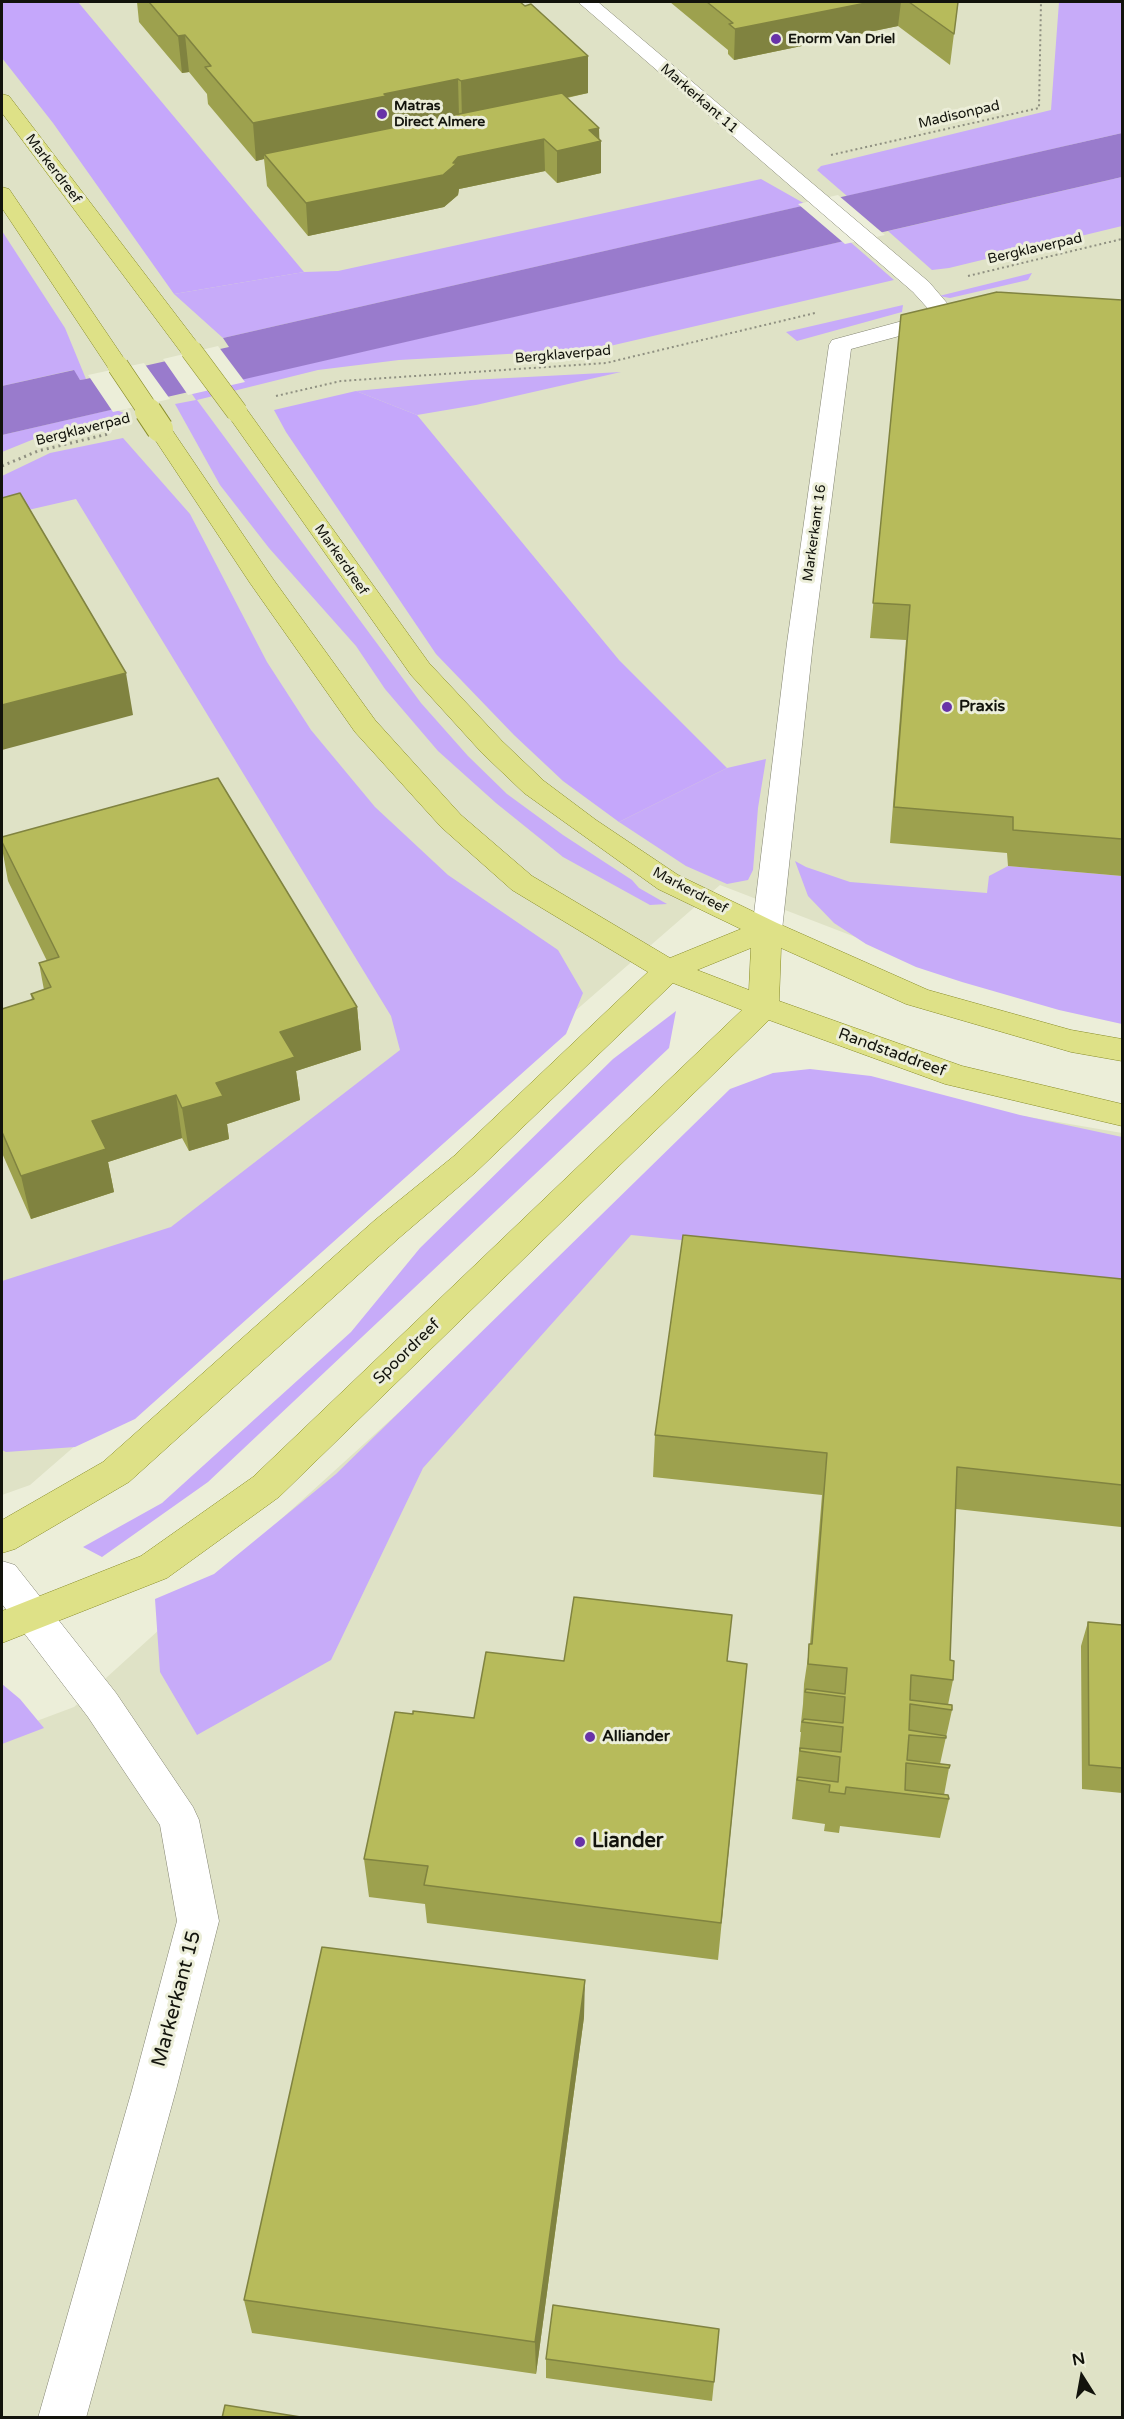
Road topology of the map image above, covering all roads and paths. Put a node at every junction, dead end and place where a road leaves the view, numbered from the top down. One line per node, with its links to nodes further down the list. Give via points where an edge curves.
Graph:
1 (586, 2): 4 (street, Markerkant 11)
2 (1041, 2): 4 (path, Madisonpad, via 1039,108)
3 (2, 100): 13 (main road, Markerdreef, bridge, via 237,412 420,669 534,787 668,882)
4 (781, 167): 7 (street, Markerkant 11)
5 (2, 193): 14 (main road, bridge, via 263,583 365,726 451,821 522,883)
6 (1122, 239): 8 (path, Bergklaverpad)
7 (875, 249): 8 (street, Markerkant 16)
8 (921, 287): 13 (street, Markerkant 16, via 947,315 840,345)
9 (816, 313): 10 (path, Bergklaverpad, via 606,363 341,381)
10 (271, 397)
11 (108, 435): 12 (path, Bergklaverpad, via 38,451)
12 (2, 466)
13 (766, 930): 14 (main road); 15 (main road); 16 (main road, via 917,997 1071,1041)
14 (668, 970): 15 (main road, Randstaddreef); 18 (main road, via 465,1164 116,1472)
15 (764, 1007): 17 (main road, Randstaddreef, via 956,1076); 20 (main road, Spoordreef, via 266,1487 154,1567)
16 (1122, 1050)
17 (1122, 1115)
18 (2, 1538)
19 (2, 1576): 20 (street, Markerkant 15)
20 (17, 1621): 21 (street, Markerkant 15, via 102,1705 179,1820 198,1921)
21 (62, 2418)

